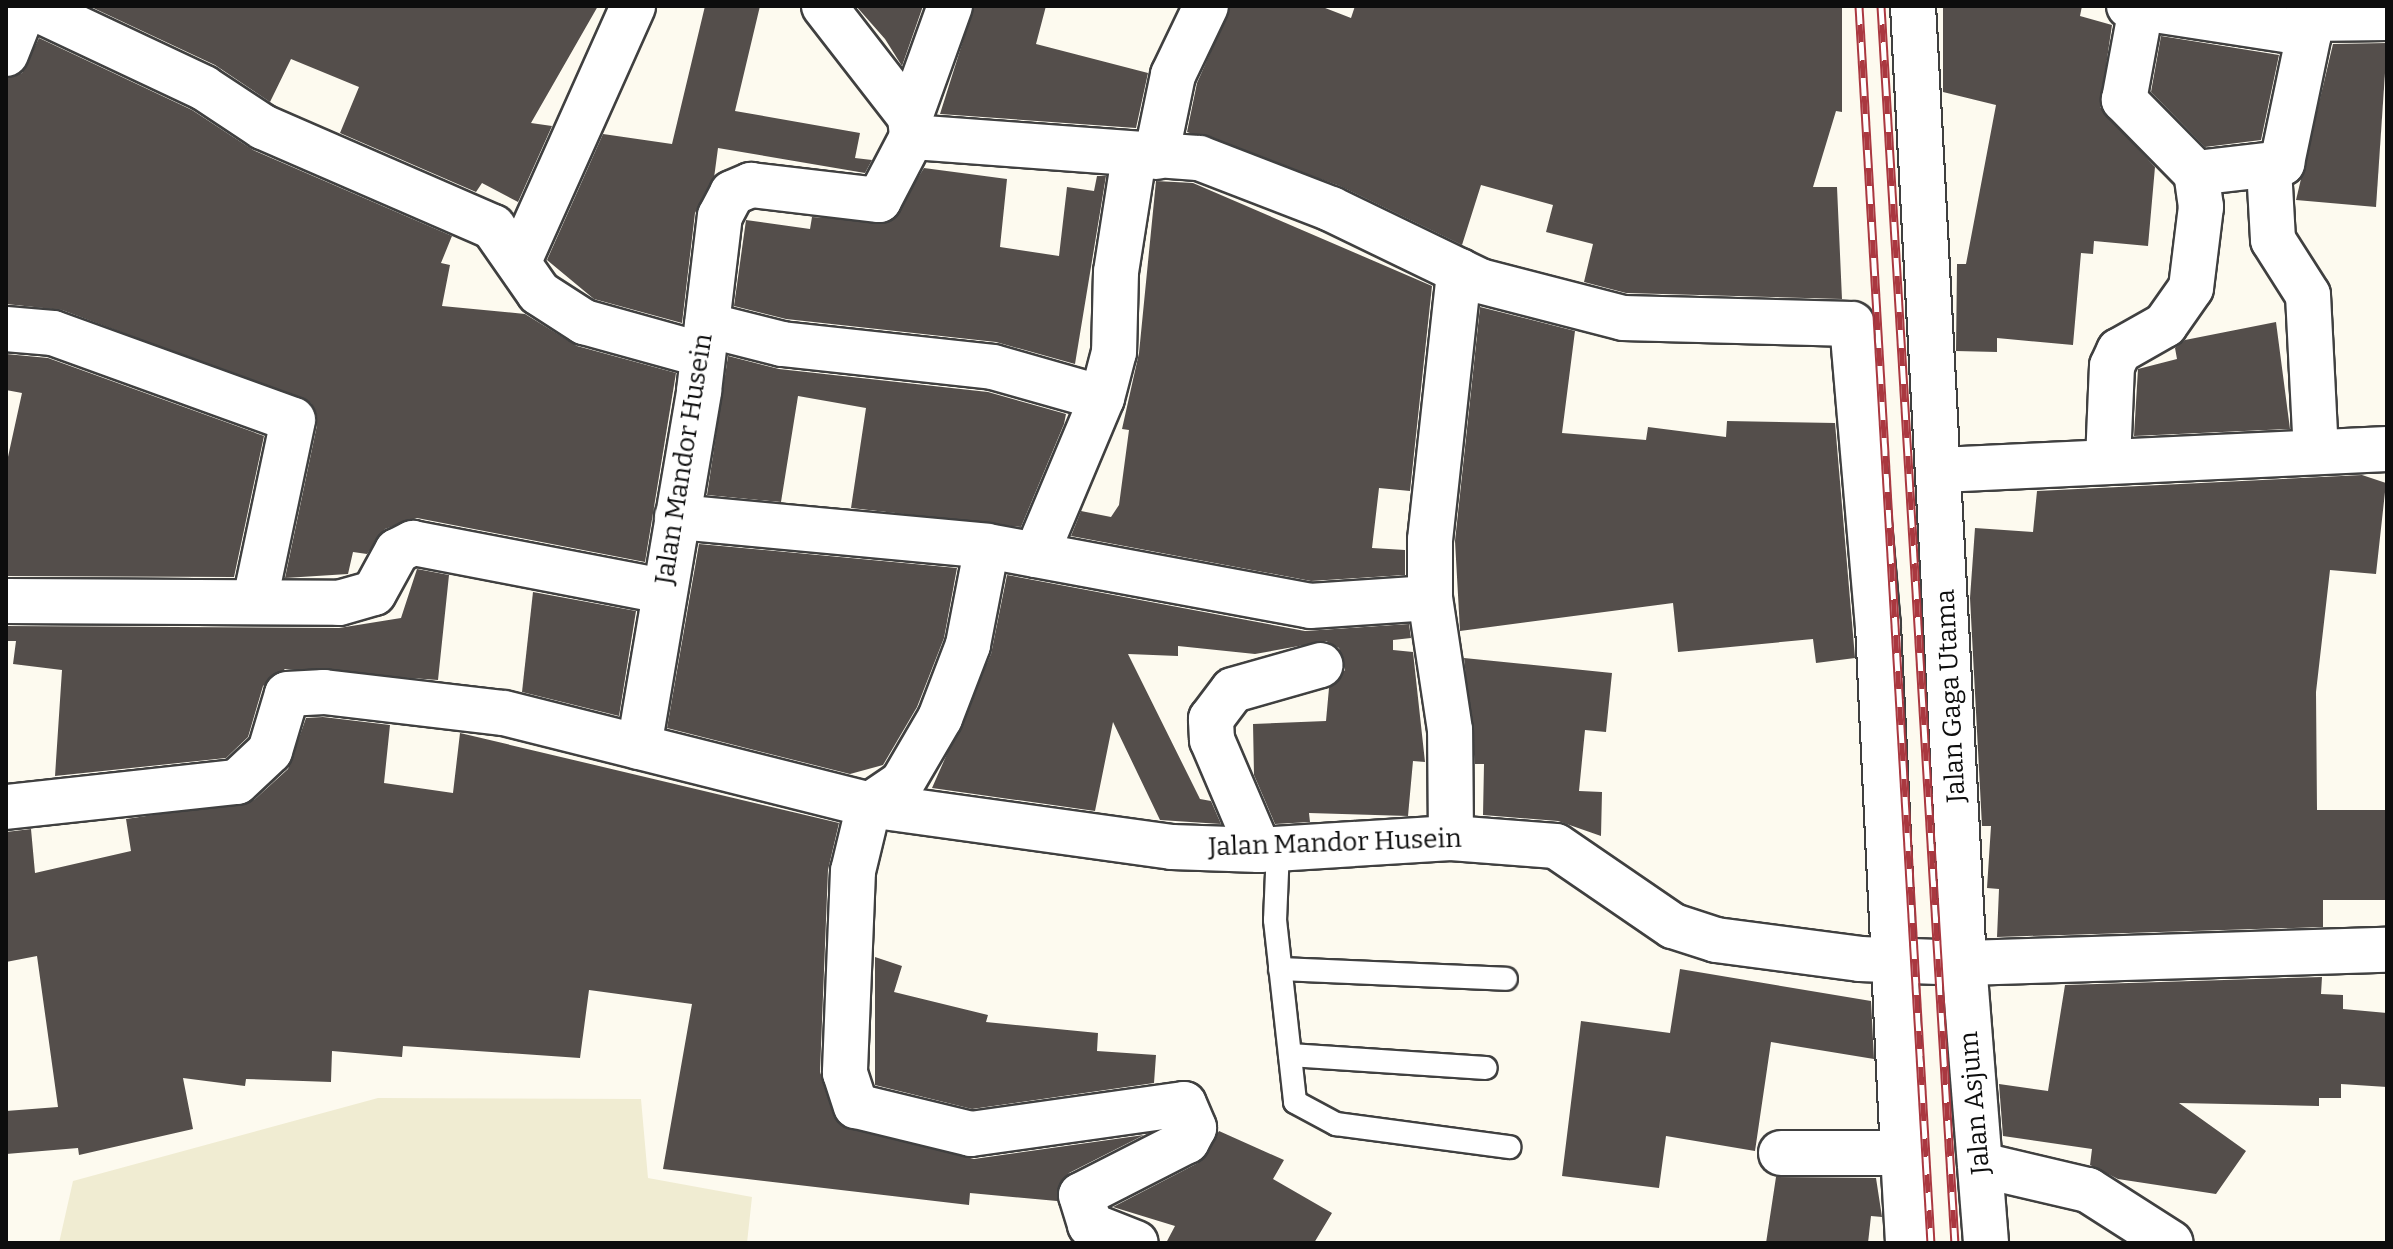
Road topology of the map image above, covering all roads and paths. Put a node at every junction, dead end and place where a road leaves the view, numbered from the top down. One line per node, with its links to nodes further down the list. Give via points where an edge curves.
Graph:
1 (27, 6): 10 (street); 15 (street, via 204,88 263,127 493,227)
2 (633, 6): 15 (street)
3 (824, 6): 11 (street)
4 (950, 6): 11 (street)
5 (1206, 6): 12 (street, via 1173,75)
6 (1913, 6): 23 (street, Jalan Gaga Utama)
7 (2135, 7): 9 (street); 14 (street, via 2124,100)
8 (2387, 18): 9 (street, via 2306,19)
9 (2309, 34): 13 (street, via 2290,150)
10 (6, 54)
11 (911, 127): 12 (street); 18 (street, Jalan Mandor Husein, via 879,200 751,185 732,193 720,216)
12 (1145, 157): 16 (street, via 1199,158 1331,209); 19 (street, via 1116,272 1114,352)
13 (2269, 168): 14 (street); 21 (street, via 2273,240 2308,295)
14 (2196, 173): 22 (street, via 2201,207 2191,288 2155,334 2119,351 2107,386)
15 (520, 259): 18 (street, via 539,293 584,322)
16 (1459, 271): 28 (street, via 1432,485); 38 (street, via 1623,318 1852,324)
17 (6, 329): 30 (street, via 53,333 293,420)
18 (705, 340): 19 (street, via 993,367); 24 (street, Jalan Mandor Husein)
19 (1102, 398): 26 (street)
20 (2387, 449): 21 (street)
21 (2316, 452): 22 (street)
22 (2108, 461): 23 (street)
23 (1941, 470): 39 (street, Jalan Gaga Utama)
24 (677, 517): 25 (street); 27 (street, Jalan Mandor Husein)
25 (987, 546): 26 (street); 33 (street, via 968,645 940,718 902,783)
26 (1036, 555): 28 (street, via 1310,606)
27 (663, 591): 30 (street, via 413,543 397,551 374,593 360,600); 32 (street, Jalan Mandor Husein)
28 (1430, 598): 35 (street, via 1450,730)
29 (6, 601): 30 (street)
30 (255, 601)
31 (1321, 665): 36 (street, via 1233,690 1211,719 1212,740)
32 (639, 747): 33 (street, Jalan Mandor Husein); 34 (street, Jalan Mandor Husein, via 504,713 292,692 283,699 270,751 237,782)
33 (869, 805): 36 (street, Jalan Mandor Husein, via 1172,847); 48 (street, via 853,871 847,1095 882,1118 971,1134 1180,1102 1194,1128 1187,1141 1081,1195 1090,1225)
34 (6, 807)
35 (1451, 838): 36 (street, Jalan Mandor Husein); 38 (street, Jalan Mandor Husein, via 1556,846 1673,926 1716,940)
36 (1268, 850): 40 (lane)
37 (2387, 950): 39 (street)
38 (1896, 963): 39 (street, Jalan Mandor Husein); 46 (street)
39 (1964, 963): 47 (street, Jalan Asjum)
40 (1280, 969): 41 (lane); 42 (lane)
41 (1506, 979)
42 (1290, 1055): 43 (lane); 44 (lane, via 1295,1102 1336,1124)
43 (1486, 1068)
44 (1509, 1147)
45 (1781, 1153): 46 (street)
46 (1903, 1153): 49 (street)
47 (1981, 1165): 50 (street, Jalan Asjum); 51 (street, via 2088,1190)
48 (1136, 1243)
49 (1908, 1243)
50 (1986, 1243)
51 (2171, 1243)

